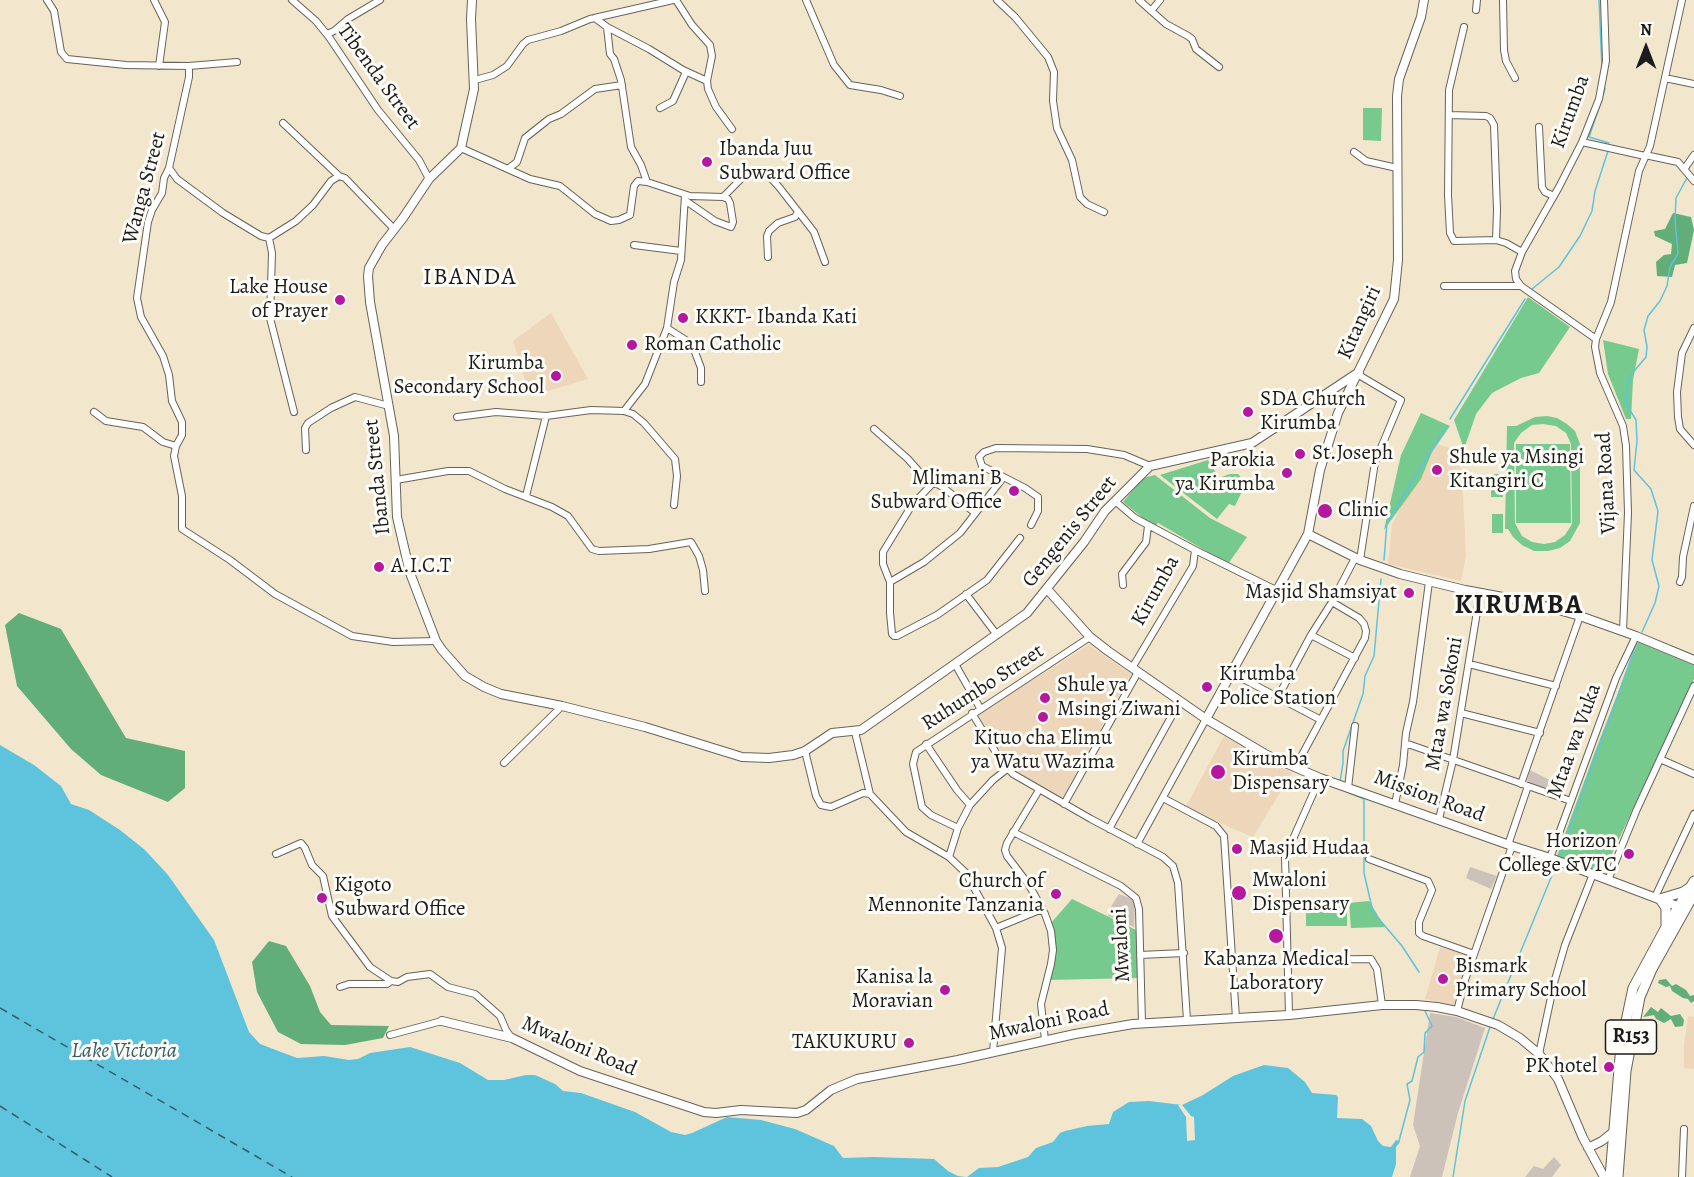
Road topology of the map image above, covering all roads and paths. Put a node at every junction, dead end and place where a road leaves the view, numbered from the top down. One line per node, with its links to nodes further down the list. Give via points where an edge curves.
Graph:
1 (47, 0): 23 (street, via 54,11 61,52 67,59)
2 (154, 0): 23 (street, via 165,22)
3 (292, 0): 21 (street, Tibenda Street)
4 (380, 0): 21 (street)
5 (472, 0): 29 (street)
6 (674, 0): 18 (street); 30 (street, via 710,45)
7 (806, 0): 33 (street, via 834,65 850,86)
8 (997, 0): 55 (street, via 1048,57 1054,72 1057,128 1072,160 1080,197)
9 (1139, 0): 17 (street)
10 (1160, 0): 17 (street)
11 (1425, 0): 46 (street, Kitangiri, via 1397,96)
12 (1477, 0): 16 (street)
13 (1503, 0): 27 (street, via 1504,50)
14 (1604, 0): 39 (street, Kirumba, via 1603,84)
15 (1682, 0): 28 (street)
16 (1476, 10)
17 (1151, 11): 25 (street, via 1192,39 1197,49)
18 (595, 18): 19 (street); 29 (street, via 528,40 507,66)
19 (607, 27): 26 (street); 32 (street, via 610,54)
20 (1464, 27): 35 (street, via 1452,73)
21 (327, 34): 49 (street, Tibenda Street)
22 (237, 62): 24 (street)
23 (159, 66): 24 (street)
24 (189, 66): 44 (street, Wanga Street)
25 (1219, 67)
26 (686, 72): 30 (street); 34 (street, via 673,100)
27 (1515, 78)
28 (1665, 78): 31 (street); 43 (street)
29 (475, 80): 40 (street)
30 (707, 81): 38 (street, via 712,99)
31 (1694, 84)
32 (622, 85): 45 (street, via 595,89 549,119 525,138 517,162); 50 (street, via 631,147)
33 (900, 96)
34 (660, 108)
35 (1449, 115): 58 (street, via 1486,116 1492,120); 58 (street, via 1451,237 1459,242)
36 (283, 123): 48 (street)
37 (1539, 127): 52 (street, Kirumba, via 1542,187)
38 (732, 129)
39 (1582, 142): 43 (street); 52 (street, Kirumba)
40 (461, 148): 45 (street); 49 (street, Ibanda Street)
41 (1354, 152): 46 (street, via 1366,161)
42 (1694, 155): 47 (street)
43 (1645, 156): 47 (street, via 1678,162); 68 (street, via 1611,302)
44 (169, 168): 57 (street, via 172,175 223,213); 78 (street, Wanga Street, via 148,222 137,298 141,316 163,356 174,406 182,422 182,435)
45 (509, 168): 50 (street, via 538,182 560,186 595,214 611,221 630,215 634,186)
46 (1397, 168): 69 (street, Kitangiri, via 1396,290)
47 (1689, 175)
48 (339, 176): 56 (street); 57 (street, via 296,221)
49 (429, 179): 56 (street, Ibanda Street)
50 (647, 182): 53 (street)
51 (723, 196): 53 (street); 53 (street, via 730,203 731,227 715,221); 54 (street, via 751,171 761,172 767,174)
52 (1554, 196): 61 (street, Kirumba)
53 (686, 198): 60 (street)
54 (798, 212): 62 (street, via 769,231); 63 (street, via 814,232)
55 (1104, 212)
56 (394, 229): 71 (street, Ibanda Street, via 375,255 368,276)
57 (269, 238): 74 (street, via 270,318)
58 (1496, 240): 61 (street)
59 (634, 245): 60 (street)
60 (681, 251): 66 (street)
61 (1522, 252): 65 (street, Kirumba, via 1515,271)
62 (768, 257)
63 (825, 262)
64 (1444, 285): 65 (street)
65 (1521, 286): 68 (street)
66 (667, 328): 70 (street, via 692,344 701,368); 72 (street, via 645,384)
67 (1694, 328): 79 (street, via 1682,353 1677,392 1680,429)
68 (1596, 339): 107 (street, Vijana Road, via 1600,373 1623,426 1626,446 1628,513)
69 (1358, 373): 81 (street, via 1252,443); 92 (street, Kitangiri, via 1338,413 1324,456); 95 (street, via 1401,400 1375,462)
70 (701, 382)
71 (389, 406): 80 (street, via 355,397 326,410 305,428); 83 (street, Ibanda Street)
72 (624, 411): 75 (street, via 591,410); 87 (street, via 644,423 675,459)
73 (94, 412): 78 (street, via 106,421 143,427 163,442)
74 (294, 412)
75 (546, 416): 76 (street, via 496,412); 85 (street)
76 (457, 417)
77 (874, 429): 84 (street)
78 (176, 446): 112 (street, Wanga Street, via 182,529 275,594 352,636 393,642)
79 (1694, 446)
80 (306, 450)
81 (1150, 465): 82 (street, via 1124,455 1087,449 996,448 984,452 980,457 982,466); 86 (street, Gengenis Street)
82 (1003, 478): 89 (street); 90 (street, via 1038,497 1038,510)
83 (396, 480): 85 (street, via 469,471); 112 (street, Ibanda Street, via 397,518 410,573)
84 (934, 482): 89 (street); 96 (street, via 912,505 883,552)
85 (525, 496): 101 (street, via 568,516 591,549 664,547 691,542 704,570)
86 (1115, 501): 91 (street, Kirumba); 100 (street, Gengenis Street)
87 (674, 505)
88 (1694, 506): 98 (street)
89 (975, 513): 96 (street, via 936,554)
90 (1031, 525)
91 (1148, 526): 94 (street, Kirumba); 99 (street, via 1146,542 1122,574)
92 (1308, 534): 95 (street); 102 (street, Kitangiri)
93 (1020, 538): 104 (street, via 987,580)
94 (1195, 550): 102 (street); 117 (street, Kirumba, via 1193,566)
95 (1358, 559): 97 (street); 105 (street)
96 (890, 582): 104 (street, via 894,636 937,615)
97 (1429, 582): 103 (street); 132 (street)
98 (1680, 582)
99 (1123, 585)
100 (1047, 589): 109 (street, Gengenis Street, via 1027,613); 111 (street)
101 (705, 591)
102 (1278, 591): 118 (street, Kitangiri)
103 (1480, 593): 106 (street); 115 (street, Mtaa wa Sokoni)
104 (966, 594): 109 (street)
105 (1332, 602): 108 (street); 113 (street, via 1364,624 1365,638)
106 (1580, 616): 107 (street); 119 (street)
107 (1623, 631): 110 (street)
108 (1311, 635): 113 (street); 121 (street)
109 (997, 636): 116 (street, Gengenis Street)
110 (1636, 636): 114 (street); 147 (street, Mtaa wa Vuka, via 1616,678)
111 (1090, 637): 117 (street); 124 (street, Ruhumbo Street)
112 (436, 641): 123 (street, Ibanda Street, via 465,676 484,687)
113 (1354, 658): 128 (street)
114 (1694, 660)
115 (1469, 663): 119 (street); 126 (street, Mtaa wa Sokoni)
116 (955, 664): 124 (street); 130 (street, Gengenis Street)
117 (1135, 670): 122 (street); 148 (street)
118 (1232, 673): 121 (street); 127 (street, Kitangiri)
119 (1556, 686): 131 (street)
120 (1694, 686): 135 (street)
121 (1278, 697): 128 (street)
122 (1179, 701): 127 (street); 154 (street)
123 (562, 706): 134 (street, Ibanda Street, via 645,726 742,757 782,757); 137 (street)
124 (980, 708): 125 (street, Ruhumbo Street)
125 (972, 713): 133 (street, Ruhumbo Street); 139 (street)
126 (1461, 713): 131 (street); 136 (street, Mtaa wa Sokoni)
127 (1206, 719): 138 (street, Mission Road); 146 (street)
128 (1321, 720): 138 (street)
129 (1355, 726): 143 (street)
130 (855, 732): 134 (street, via 832,733); 145 (street)
131 (1540, 733): 142 (street)
132 (1405, 743): 136 (street); 149 (street)
133 (926, 744): 150 (street); 153 (street, Ruhumbo Street, via 914,757 922,807)
134 (805, 751): 145 (street, via 821,805 831,807 863,793)
135 (1660, 759): 140 (street); 163 (street)
136 (1453, 760): 142 (street); 152 (street, Mtaa wa Sokoni)
137 (504, 763)
138 (1294, 768): 141 (street, Mission Road)
139 (1007, 769): 144 (street); 150 (street)
140 (1694, 774)
141 (1320, 778): 143 (street, Mission Road); 173 (street, via 1285,857)
142 (1525, 785): 147 (street); 157 (street)
143 (1348, 788): 149 (street, Mission Road)
144 (1039, 790): 148 (street); 155 (street)
145 (870, 794): 159 (street, via 906,832)
146 (1163, 798): 156 (street); 179 (street, via 1215,826 1224,836)
147 (1571, 801): 161 (street, Mtaa wa Vuka)
148 (1064, 804): 154 (street)
149 (1395, 804): 152 (street, Mission Road)
150 (970, 805): 153 (street)
151 (1694, 814): 165 (street)
152 (1439, 819): 157 (street, Mission Road)
153 (958, 828): 159 (street)
154 (1109, 829): 156 (street)
155 (1013, 832): 167 (street, via 1005,853); 172 (street, Mwaloni, via 1131,892 1140,909)
156 (1137, 844): 170 (street, via 1162,857 1176,870)
157 (1510, 846): 161 (street, Mission Road); 171 (street)
158 (276, 854): 174 (street, via 301,843 312,865 323,876 336,921 370,967)
159 (949, 857): 169 (street, via 966,873)
160 (1369, 859): 171 (street, via 1428,881 1432,890 1419,922 1419,933)
161 (1552, 859): 162 (street, Mission Road)
162 (1593, 874): 163 (street, Mission Road); 188 (street, via 1565,945)
163 (1608, 880): 165 (street, Mission Road)
164 (1693, 887): 165 (main road); 166 (main road, R153)
165 (1658, 898): 166 (street, Mission Road); 168 (main road, via 1666,909)
166 (1683, 908): 168 (main road, R153); 196 (main road, R153, via 1640,998 1626,1071)
167 (1042, 909): 169 (street); 186 (street, via 1053,950 1041,1004)
168 (1666, 927): 190 (main road, R153, via 1634,988 1621,1044)
169 (996, 928): 187 (street, via 1002,948)
170 (1184, 953): 172 (street); 181 (street)
171 (1474, 954): 177 (street)
172 (1140, 955): 183 (street, Mwaloni)
173 (1287, 960): 176 (street, via 1371,959 1377,969); 178 (street)
174 (391, 981): 175 (street); 185 (street, via 430,974 448,987 476,994 500,1016)
175 (340, 987)
176 (1382, 1005): 177 (street, Mwaloni Road); 178 (street, Mwaloni Road)
177 (1457, 1011): 188 (street, Mwaloni Road, via 1498,1025)
178 (1289, 1015): 179 (street, Mwaloni Road)
179 (1236, 1018): 181 (street, Mwaloni Road)
180 (433, 1019): 182 (street)
181 (1187, 1020): 183 (street, Mwaloni Road)
182 (442, 1021): 184 (street); 185 (street, Mwaloni Road)
183 (1142, 1023): 186 (street, Mwaloni Road)
184 (390, 1035)
185 (512, 1038): 187 (street, Mwaloni Road, via 580,1071 710,1113 797,1113 843,1084)
186 (1045, 1040): 187 (street, Mwaloni Road)
187 (993, 1052)
188 (1539, 1054): 191 (street, Mwaloni Road, via 1558,1079)
189 (1684, 1129): 197 (street)
190 (1613, 1132): 191 (street); 195 (main road, R153)
191 (1588, 1148): 192 (street, Mwaloni Road)
192 (1595, 1162): 193 (street); 194 (street, Mwaloni Road)
193 (1598, 1177)
194 (1604, 1177)
195 (1610, 1177)
196 (1618, 1177)
197 (1682, 1177)

